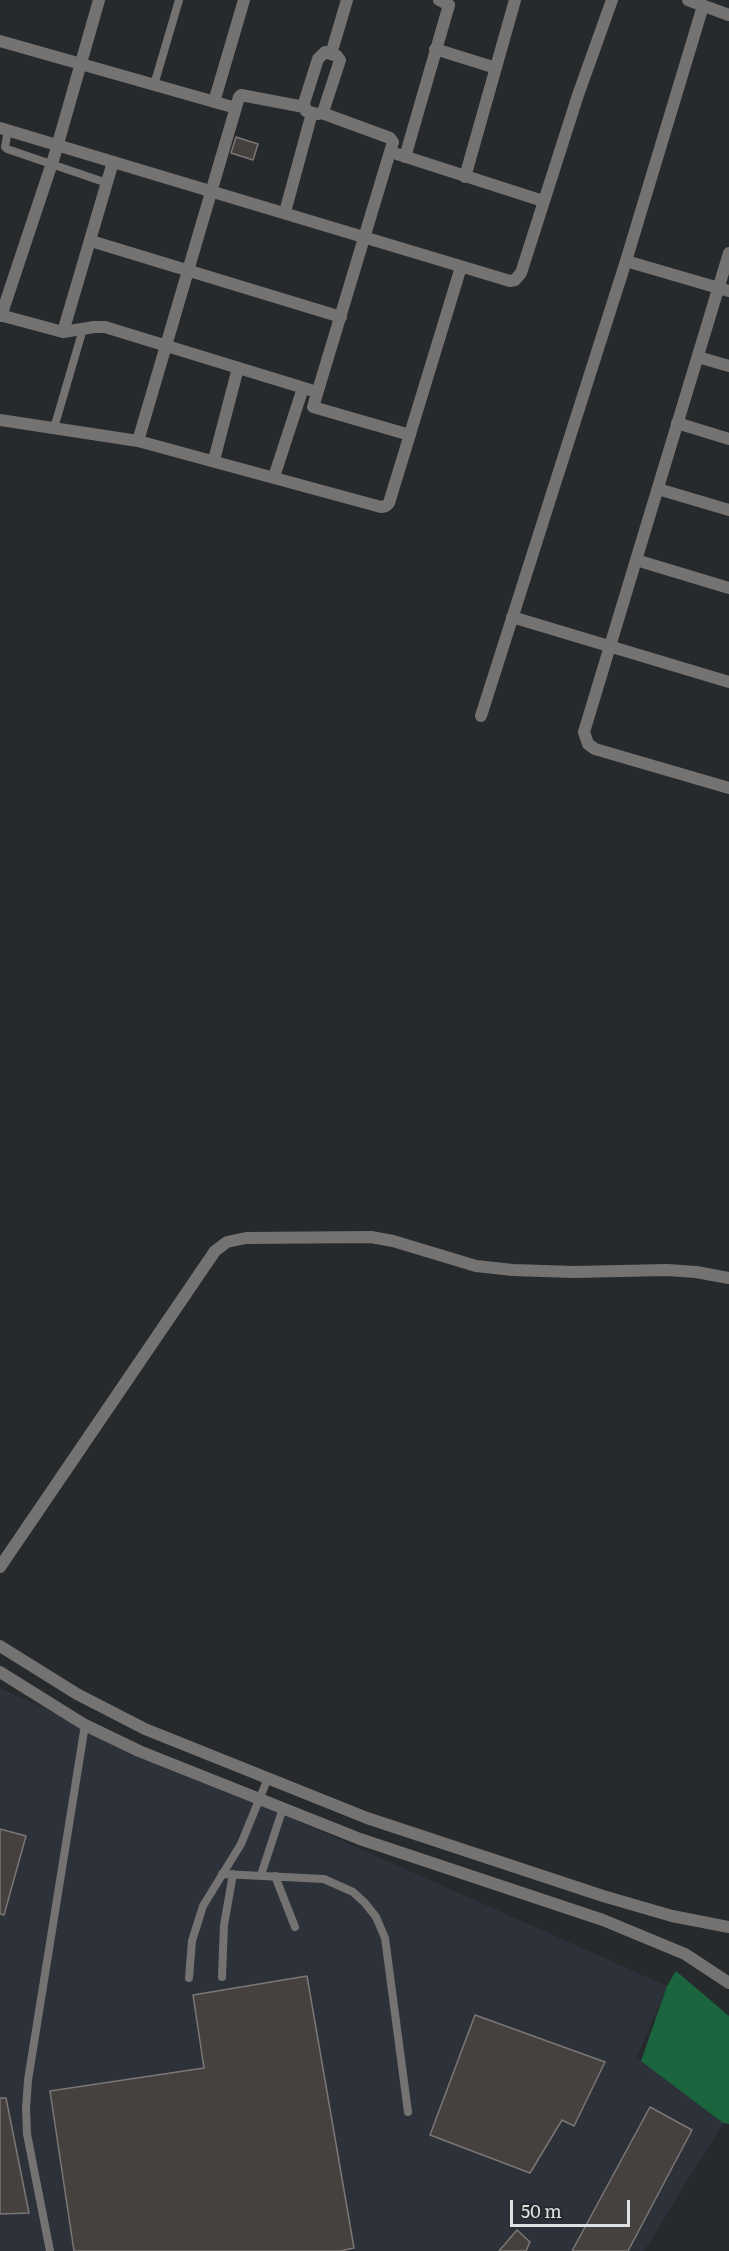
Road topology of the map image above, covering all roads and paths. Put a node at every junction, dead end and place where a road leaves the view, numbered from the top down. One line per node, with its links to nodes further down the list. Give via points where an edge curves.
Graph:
1 (99, 0): 14 (street)
2 (179, 0): 16 (lane)
3 (244, 0): 17 (street)
4 (347, 0): 13 (street)
5 (438, 0): 12 (street, via 449,5)
6 (515, 0): 15 (street)
7 (612, 0): 29 (street)
8 (688, 0): 9 (street)
9 (703, 6): 10 (street); 34 (street)
10 (729, 15)
11 (0, 41): 14 (street)
12 (435, 50): 15 (street); 23 (street)
13 (331, 54): 19 (street, via 325,52 318,59); 19 (street, via 340,60)
14 (81, 66): 16 (street); 21 (street)
15 (496, 68): 26 (street)
16 (153, 85): 17 (street)
17 (214, 102): 18 (street)
18 (236, 108): 19 (street, via 241,95); 28 (street)
19 (313, 111): 22 (street, via 390,138); 30 (street)
20 (4, 129): 21 (street); 25 (lane, via 6,148)
21 (58, 144): 24 (street); 25 (street)
22 (390, 152): 23 (street); 31 (street)
23 (405, 157): 26 (street)
24 (113, 162): 27 (street); 28 (street)
25 (51, 165): 27 (lane); 38 (street)
26 (465, 177): 29 (street)
27 (107, 183): 32 (street)
28 (211, 192): 30 (street); 36 (street)
29 (543, 201): 35 (street, via 515,280 505,281)
30 (285, 212): 31 (street)
31 (365, 238): 35 (street); 39 (street)
32 (91, 241): 36 (street); 41 (street)
33 (729, 253): 37 (street)
34 (626, 261): 37 (street); 60 (street)
35 (461, 267): 51 (street)
36 (188, 272): 39 (street); 42 (street)
37 (724, 289): 43 (street)
38 (1, 316): 41 (street)
39 (341, 317): 47 (street)
40 (83, 329): 41 (street); 42 (street, via 101,326); 50 (lane)
41 (63, 332)
42 (166, 345): 45 (street); 53 (street)
43 (698, 357): 44 (street); 49 (street)
44 (729, 366)
45 (238, 368): 46 (street); 54 (street)
46 (303, 388): 47 (street); 55 (street)
47 (317, 392): 51 (street, via 314,408)
48 (0, 420): 50 (street)
49 (677, 423): 52 (street); 56 (street)
50 (54, 428): 53 (street)
51 (410, 435): 55 (street, via 386,506)
52 (729, 439)
53 (138, 441): 54 (street)
54 (214, 460): 55 (street)
55 (274, 477)
56 (658, 489): 57 (street); 58 (street)
57 (729, 510)
58 (636, 560): 59 (street); 61 (street)
59 (729, 588)
60 (512, 617): 61 (street); 63 (street)
61 (610, 646): 62 (street); 64 (street, via 585,728 588,744)
62 (729, 682)
63 (481, 716)
64 (729, 788)
65 (729, 1278): 66 (street, via 668,1270 574,1272 476,1266 371,1237 246,1238 227,1242 215,1251)
66 (0, 1568)
67 (0, 1646): 70 (street, via 124,1719)
68 (1, 1674): 69 (street)
69 (85, 1725): 71 (street); 83 (lane, via 26,2108 27,2134)
70 (268, 1778): 71 (lane); 78 (street, via 368,1818 603,1896)
71 (259, 1799): 72 (street); 73 (lane)
72 (283, 1808): 75 (lane); 81 (street, via 402,1854 603,1920 685,1954)
73 (222, 1874): 74 (lane); 80 (lane, via 197,1923)
74 (233, 1874): 75 (lane); 79 (lane, via 224,1925)
75 (261, 1875): 76 (lane)
76 (275, 1876): 77 (lane); 82 (lane, via 311,1877 338,1885 353,1892 376,1917 385,1938)
77 (295, 1927)
78 (729, 1927)
79 (222, 1977)
80 (189, 1978)
81 (729, 1983)
82 (408, 2112)
83 (50, 2251)

